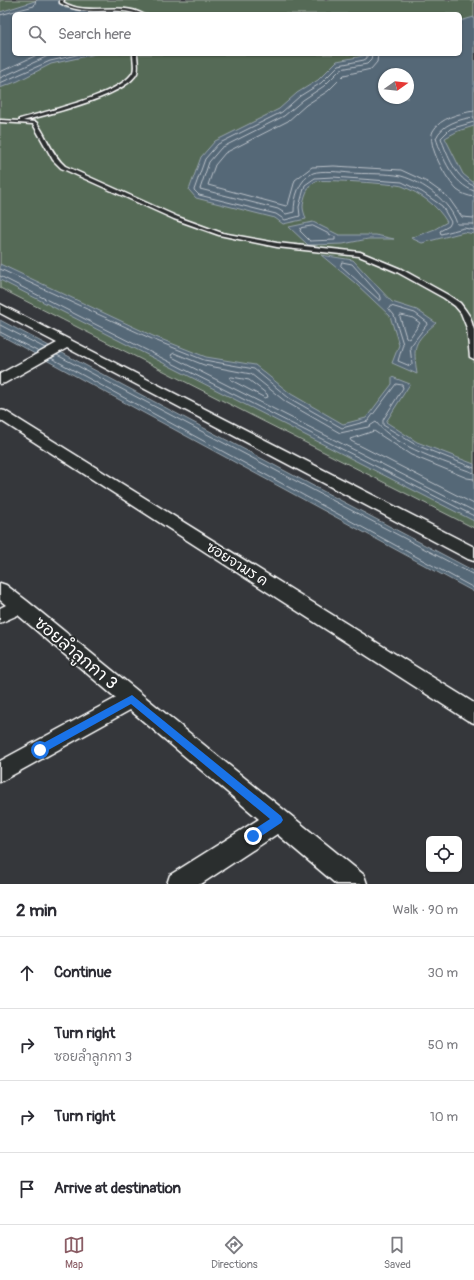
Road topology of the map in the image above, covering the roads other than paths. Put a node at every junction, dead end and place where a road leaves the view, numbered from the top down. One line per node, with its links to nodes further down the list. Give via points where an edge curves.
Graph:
1 (62, 0): 2 (lane, via 63,5 74,8)
2 (132, 12)
3 (135, 56): 5 (lane, via 136,68 133,75 118,87 88,100)
4 (0, 121): 5 (lane)
5 (19, 121): 8 (lane, via 34,123 55,160 63,168 176,218 221,234 277,245 343,252 372,258 452,299 464,311 468,321)
6 (0, 308): 7 (street)
7 (60, 347): 9 (street); 11 (street)
8 (474, 357)
9 (0, 380)
10 (0, 414): 16 (street, ซอยจามร ค)
11 (474, 555)
12 (0, 590): 13 (street, ซอยลำลูกกา 3)
13 (20, 606): 14 (street); 15 (street, ซอยลำลูกกา 3)
14 (0, 616)
15 (132, 699): 17 (street); 18 (street, ซอยลำลูกกา 3)
16 (474, 714)
17 (0, 772)
18 (278, 820): 19 (street); 20 (street, ซอยลำลูกกา 3)
19 (179, 884)
20 (355, 884)

